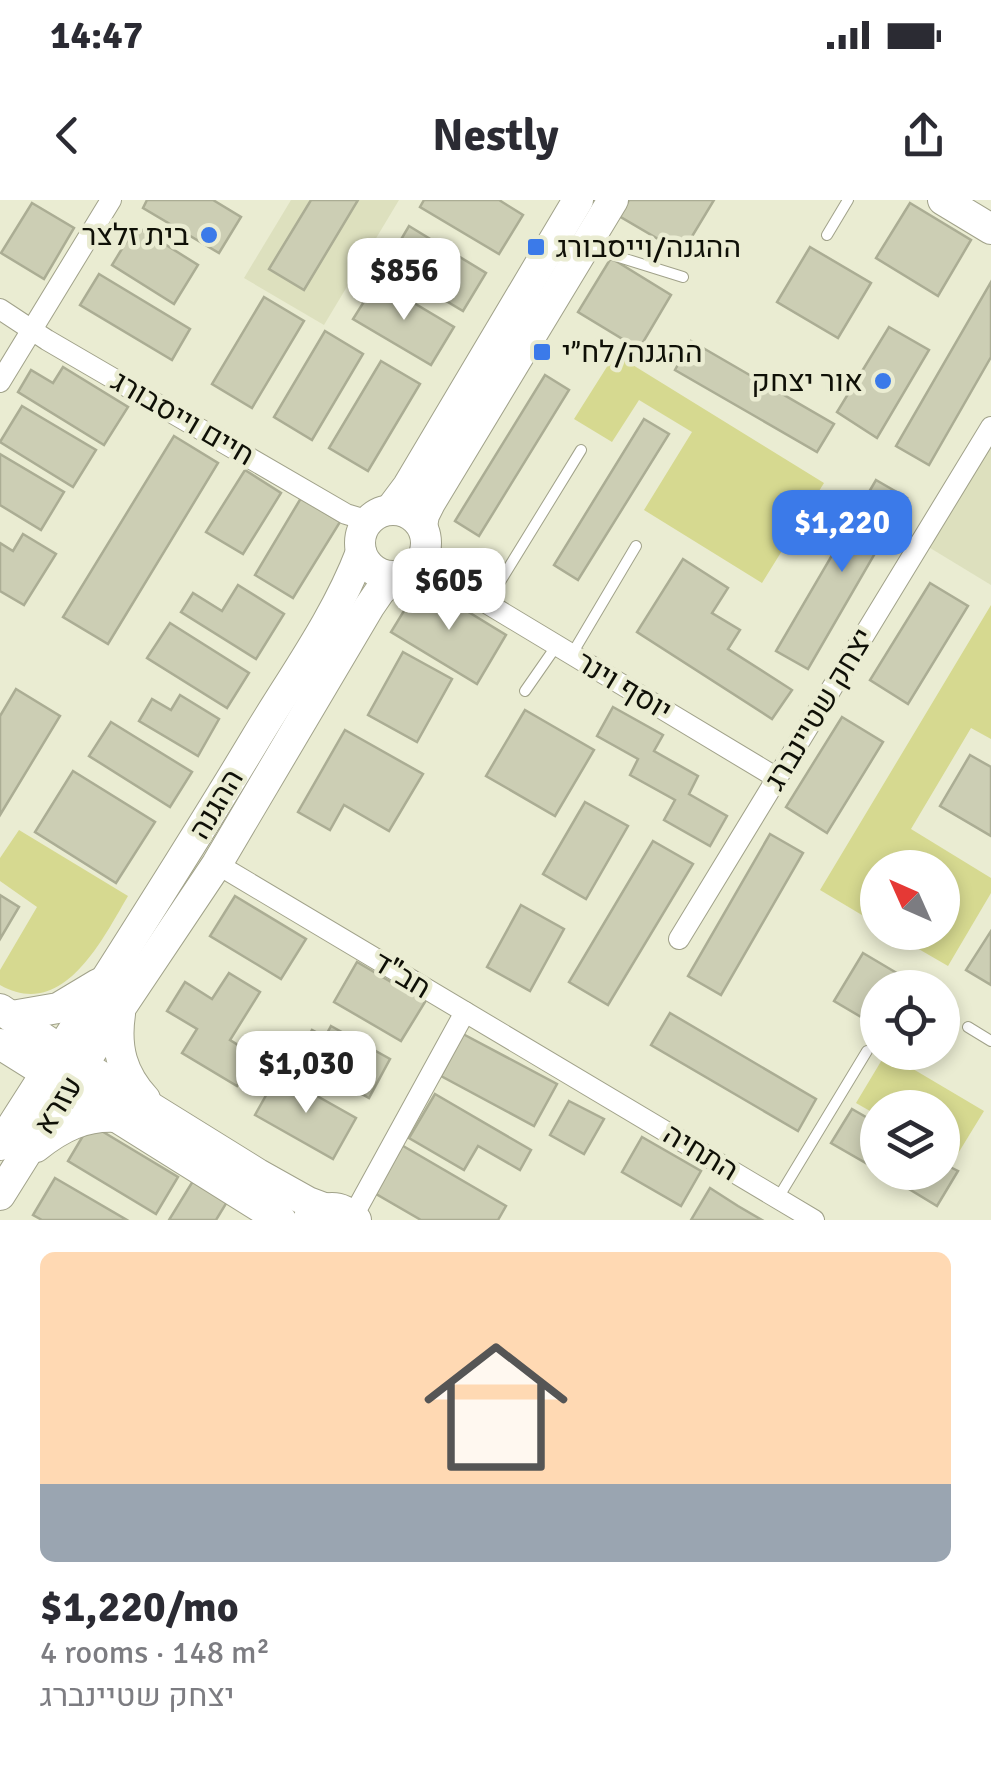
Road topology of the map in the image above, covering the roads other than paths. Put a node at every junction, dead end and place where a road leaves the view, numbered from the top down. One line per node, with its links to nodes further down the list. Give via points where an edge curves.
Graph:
1 (111, 200): 11 (street)
2 (578, 200): 15 (street, via 408,486)
3 (613, 200): 8 (street)
4 (848, 200): 7 (lane)
5 (943, 200): 6 (street)
6 (991, 229)
7 (827, 235)
8 (584, 246): 9 (lane); 16 (street)
9 (683, 277)
10 (0, 309): 11 (street, חיים וייסבורג)
11 (32, 329): 12 (street); 15 (street, חיים וייסבורג, via 346,514)
12 (0, 382)
13 (991, 427): 23 (street, יצחק שטיינברג)
14 (581, 450): 20 (lane)
15 (379, 515): 16 (street, via 408,514); 18 (street, via 360,535)
16 (422, 526): 19 (street, via 426,549)
17 (636, 546): 21 (lane)
18 (360, 552): 19 (street, via 377,573); 26 (street, ההגנה, via 205,824)
19 (408, 570): 20 (street, יוסף וינר); 24 (street, ההגנה, via 369,607)
20 (486, 604): 21 (street, יוסף וינר)
21 (564, 650): 22 (lane); 23 (street, יוסף וינר)
22 (525, 691)
23 (777, 778): 25 (street, יצחק שטיינברג)
24 (217, 864): 27 (street, ההגנה); 28 (street, חב"ד)
25 (678, 939)
26 (104, 980): 30 (street); 33 (street, ההגנה)
27 (120, 1011): 33 (street, ההגנה); 35 (street, via 122,1064)
28 (465, 1012): 34 (street, חב"ד); 40 (street)
29 (968, 1027): 31 (lane)
30 (3, 1030): 33 (street); 37 (street, via 13,1085)
31 (991, 1041)
32 (860, 1063): 39 (lane)
33 (65, 1069): 35 (street); 36 (street); 37 (street, עזרא)
34 (588, 1085): 39 (street, התחיה)
35 (155, 1110): 40 (street)
36 (116, 1116): 37 (street, via 73,1123 42,1142); 41 (street)
37 (10, 1145): 38 (street, עזרא)
38 (0, 1194)
39 (778, 1198): 42 (street, התחיה)
40 (335, 1216)
41 (281, 1220)
42 (814, 1220)

